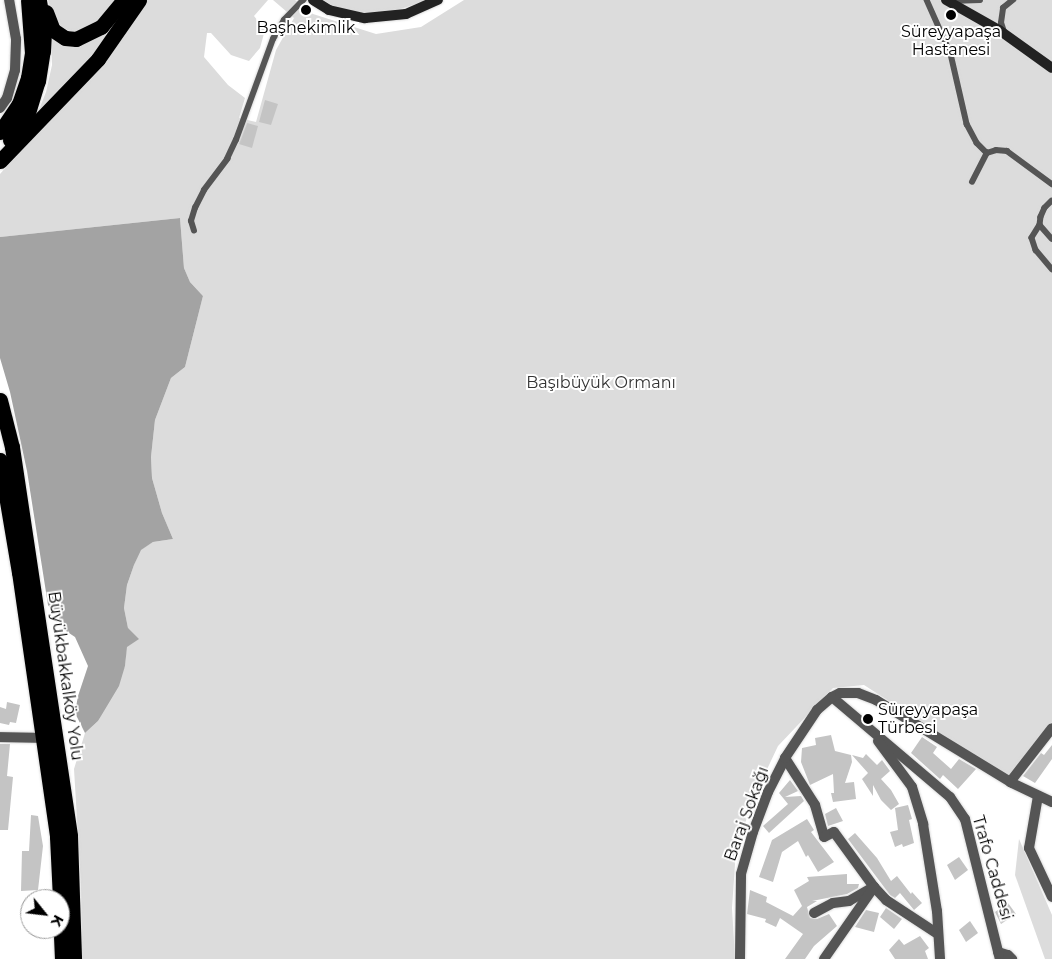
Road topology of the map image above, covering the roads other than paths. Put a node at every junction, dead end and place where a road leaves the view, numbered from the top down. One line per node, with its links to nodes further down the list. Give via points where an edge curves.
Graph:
1 (9, 0): 17 (street, via 16,39 15,70 7,98)
2 (28, 0): 16 (highway, via 32,53)
3 (39, 0): 21 (highway, via 44,29 38,81 27,116)
4 (44, 0): 5 (highway, via 53,30 65,38 76,39 101,27)
5 (124, 0)
6 (140, 0): 22 (highway, via 98,59)
7 (303, 0): 27 (lane, via 284,20 273,38 236,140 195,208 191,221)
8 (313, 0): 9 (main road, via 329,10 365,18 406,14)
9 (438, 0)
10 (927, 0): 20 (lane, via 951,54 967,124 977,143)
11 (947, 0): 12 (lane); 14 (main road)
12 (980, 0)
13 (1013, 0): 14 (lane, via 1006,4 1001,17 1002,28)
14 (1008, 37): 15 (main road)
15 (1052, 68)
16 (28, 78): 18 (highway, via 13,107); 19 (highway, via 19,104)
17 (0, 108)
18 (0, 123)
19 (0, 132)
20 (987, 153): 23 (lane); 24 (lane, via 1007,151)
21 (0, 154)
22 (0, 161)
23 (972, 182)
24 (1052, 184)
25 (1052, 201): 26 (lane, via 1040,217)
26 (1040, 225): 28 (lane); 29 (lane, via 1032,238 1036,250)
27 (194, 231)
28 (1052, 239)
29 (1052, 269)
30 (0, 400): 49 (highway, Büyükbakkalköy Yolu, via 12,447 70,836)
31 (0, 460): 36 (highway, Büyükbakkalköy Yolu)
32 (832, 697): 34 (street); 37 (street, Baraj Sokağı, via 812,716); 38 (street, via 840,693 858,693 876,700)
33 (1052, 728): 38 (street)
34 (874, 733): 45 (street, via 912,787 923,824); 47 (street, Trafo Caddesi, via 950,797 965,818)
35 (0, 736): 36 (street)
36 (43, 738): 42 (highway, Büyükbakkalköy Yolu, via 58,837)
37 (785, 758): 41 (street, via 815,805 824,837 834,832); 50 (street, Baraj Sokağı, via 768,792 741,874)
38 (1010, 782): 39 (street)
39 (1038, 796): 40 (street); 43 (street, via 1029,848)
40 (1052, 802)
41 (874, 888): 44 (street); 45 (street, via 886,900); 51 (street)
42 (60, 889)
43 (1052, 897)
44 (814, 913)
45 (938, 934): 52 (street)
46 (61, 939): 48 (highway)
47 (999, 955): 53 (street, via 1008,955)
48 (62, 959)
49 (74, 959)
50 (740, 959)
51 (824, 959)
52 (940, 959)
53 (1012, 959)

